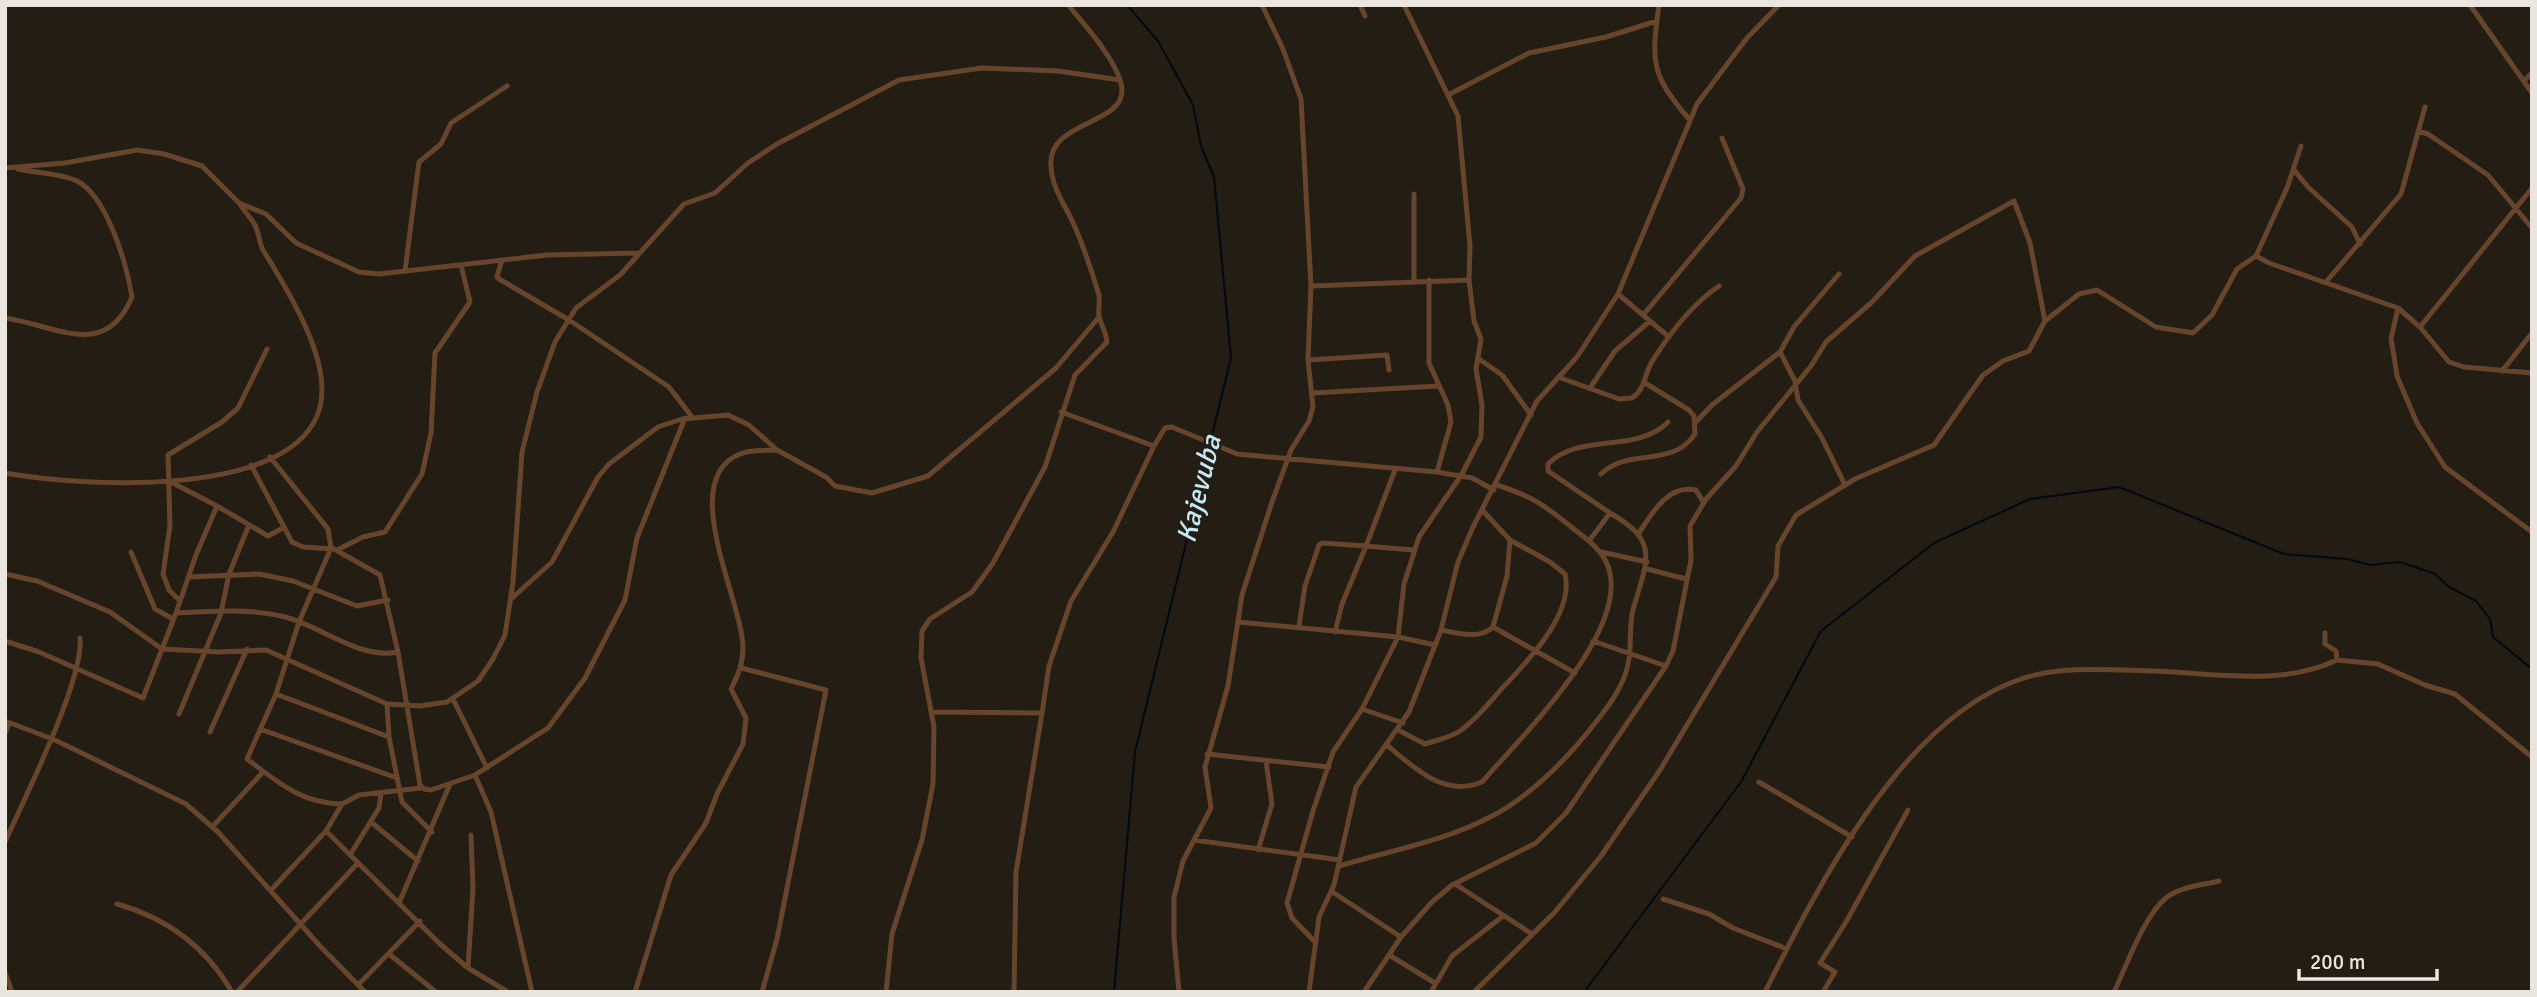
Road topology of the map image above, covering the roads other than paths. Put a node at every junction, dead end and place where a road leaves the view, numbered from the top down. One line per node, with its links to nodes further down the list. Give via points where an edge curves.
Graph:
1 (1068, 5): 12 (street, via 1091,30)
2 (1262, 5): 40 (street, via 1301,99)
3 (1360, 5): 9 (street)
4 (1404, 5): 16 (street)
5 (1659, 5): 10 (street)
6 (1779, 5): 8 (street)
7 (2470, 5): 13 (street)
8 (1772, 8): 18 (street)
9 (1365, 16)
10 (1657, 21): 16 (street, via 1528,53); 18 (street, via 1654,66 1670,97)
11 (2532, 73): 13 (street)
12 (1120, 80): 30 (street, via 1058,71 982,68 899,80 777,144 715,193 684,204); 45 (street, via 1121,98 1057,141 1051,155 1056,192 1074,225 1100,298)
13 (2524, 81): 15 (street)
14 (507, 86): 34 (street, via 451,122 441,144 419,162)
15 (2532, 93)
16 (1448, 95): 37 (street, via 1458,116 1461,141)
17 (2425, 107): 19 (street)
18 (1689, 119): 42 (street)
19 (2418, 131): 27 (street, via 2488,175); 29 (street, via 2403,191)
20 (1721, 138): 44 (street, via 1743,189 1741,198)
21 (2301, 146): 23 (street)
22 (8, 168): 26 (street, via 150,151 202,166); 46 (street, via 65,177 88,189 113,232 132,297 120,320 98,334 57,331)
23 (2294, 170): 29 (street, via 2352,227); 31 (street)
24 (2532, 188): 27 (street)
25 (1414, 194): 38 (street)
26 (239, 203): 34 (street, via 266,214 296,243 359,272); 73 (street, via 304,321 321,383 313,423 284,451)
27 (2516, 208): 28 (street); 50 (street)
28 (2532, 229)
29 (2360, 244): 39 (street)
30 (639, 253): 32 (street, via 586,252); 47 (street, via 620,275 586,298)
31 (2256, 256): 39 (street); 49 (street, via 2237,269 2196,332 2156,327 2097,290 2079,294)
32 (502, 260): 33 (street); 47 (street, via 496,277)
33 (461, 265): 34 (street); 95 (street, via 470,302 435,354 431,433 422,474 385,532)
34 (405, 271)
35 (1839, 274): 54 (street, via 1794,327)
36 (1429, 280): 37 (street); 38 (street); 62 (street, via 1427,352)
37 (1469, 280): 55 (street, via 1481,339)
38 (1414, 282): 40 (street)
39 (2326, 282): 43 (street)
40 (1311, 286): 56 (street)
41 (1719, 286): 52 (street, via 1692,308)
42 (1618, 294): 44 (street); 60 (street, via 1577,357)
43 (2398, 307): 50 (street); 90 (street, via 2391,339 2393,356 2417,423 2445,467)
44 (1644, 314): 48 (street)
45 (1099, 317): 66 (street, via 1106,346 1081,367); 72 (street, via 1056,368 928,476 872,493 842,489)
46 (5, 318)
47 (569, 320): 68 (street, via 669,387); 105 (street, via 544,371 522,452)
48 (1650, 321): 52 (street); 64 (street, via 1615,351)
49 (2045, 321): 63 (street, via 2030,243 2014,201 1915,256 1826,342); 82 (street, via 2029,351 1998,364 1977,381 1938,442)
50 (2420, 327): 58 (street, via 2449,362)
51 (2532, 333): 58 (street)
52 (1669, 337): 61 (street, via 1651,362)
53 (267, 349): 81 (street, via 238,408 168,455)
54 (1780, 352): 63 (street); 70 (street, via 1712,405)
55 (1479, 359): 67 (street, via 1502,375); 80 (street, via 1481,437)
56 (1308, 360): 57 (street, via 1387,355); 65 (street)
57 (1389, 370)
58 (2502, 370): 59 (street)
59 (2532, 373)
60 (1558, 377): 64 (street); 67 (street)
61 (1644, 383): 64 (street, via 1637,395 1627,400); 70 (street, via 1689,410)
62 (1438, 386): 65 (street); 77 (street, via 1451,422)
63 (1795, 386): 82 (street, via 1798,400); 84 (street)
64 (1590, 388)
65 (1313, 393): 74 (street, via 1309,421)
66 (1061, 412): 71 (street); 139 (street, via 1045,467 993,563 972,592 924,626 921,658)
67 (1531, 415): 83 (street)
68 (689, 418): 72 (street, via 728,415 749,425); 105 (street, via 658,427 609,464 551,562); 155 (street, via 637,538 625,600 585,678 548,728)
69 (1668, 422): 87 (street, via 1644,436 1574,448 1548,464 1548,471)
70 (1695, 424): 79 (street, via 1695,433 1682,450 1619,463)
71 (1154, 446): 74 (street, via 1166,428 1172,427 1237,453); 140 (street, via 1113,532 1071,601 1049,666)
72 (777, 450): 131 (street, via 749,452 732,459 721,469 712,494 714,531 740,622)
73 (270, 457): 75 (street); 95 (street, via 328,529)
74 (1288, 459): 76 (street); 111 (street, via 1247,578)
75 (251, 465): 81 (street, via 206,479); 89 (street)
76 (1395, 470): 77 (street); 94 (street)
77 (1437, 472): 80 (street)
78 (5, 473): 81 (street)
79 (1601, 474)
80 (1459, 477): 83 (street); 96 (street)
81 (170, 482): 85 (street); 107 (street, via 163,574)
82 (1845, 485): 190 (street, via 1789,522 1778,546 1776,577 1660,770 1601,856)
83 (1496, 488): 86 (street); 93 (street, via 1538,500)
84 (1704, 503): 91 (street, via 1696,490 1679,490 1658,506); 103 (street, via 1690,526 1691,560)
85 (218, 506): 88 (street); 102 (street)
86 (1483, 511): 92 (street); 114 (street, via 1458,562)
87 (1610, 513): 91 (street); 93 (street)
88 (249, 525): 89 (street, via 268,536); 101 (street)
89 (283, 528): 95 (street, via 297,545)
90 (2532, 531)
91 (1639, 533): 99 (street)
92 (1510, 540): 113 (street, via 1507,576); 124 (street, via 1561,569 1566,580 1555,624)
93 (1589, 541): 98 (street)
94 (1366, 546): 96 (street); 112 (street, via 1321,544 1305,586); 115 (street)
95 (334, 549): 104 (street); 106 (street, via 380,575)
96 (1413, 550): 117 (street)
97 (131, 552): 109 (street, via 155,609)
98 (1601, 552): 99 (street); 120 (street, via 1611,590)
99 (1647, 565): 103 (street); 127 (street, via 1633,607)
100 (5, 574): 122 (street, via 37,581 110,612)
101 (229, 574): 102 (street); 104 (street, via 259,574); 108 (street)
102 (188, 577): 107 (street)
103 (1686, 579): 130 (street)
104 (316, 589): 106 (street, via 357,606); 110 (street)
105 (511, 599): 135 (street, via 505,635 493,659 478,681)
106 (388, 600): 126 (street)
107 (180, 601): 109 (street)
108 (221, 613): 109 (street); 110 (street, via 259,612); 125 (street)
109 (175, 616): 122 (street)
110 (299, 622): 126 (street, via 369,651); 128 (street)
111 (1238, 622): 112 (street); 151 (street, via 1228,686)
112 (1299, 626): 115 (street)
113 (1493, 627): 114 (street, via 1475,634); 124 (street)
114 (1441, 630): 121 (street)
115 (1335, 632): 117 (street)
116 (2325, 633): 129 (street, via 2325,644 2336,651)
117 (1398, 637): 121 (street); 138 (street)
118 (80, 638): 132 (street)
119 (5, 640): 132 (street)
120 (1593, 641): 127 (street); 133 (street)
121 (1435, 645): 143 (street)
122 (162, 649): 125 (street); 132 (street, via 143,698)
123 (247, 649): 125 (street); 128 (street, via 266,650); 146 (street)
124 (1535, 651): 133 (street); 145 (street, via 1477,718 1449,737 1424,744)
125 (204, 652): 141 (street)
126 (398, 652): 137 (street)
127 (1631, 654): 130 (street); 179 (street, via 1616,696 1564,761 1516,799 1484,820)
128 (288, 660): 134 (street); 136 (street)
129 (2337, 660): 152 (street, via 2378,664 2455,694); 171 (street, via 2271,675 2083,671 2022,679 1977,701 1937,730 1903,765)
130 (1666, 666): 181 (street, via 1566,813 1545,835)
131 (741, 668): 207 (street, via 731,689 746,719 743,744 706,823 671,875); 208 (street, via 826,690)
132 (77, 669): 149 (street)
133 (1575, 673): 150 (street, via 1482,782 1472,786 1457,789 1438,783)
134 (276, 694): 144 (street); 148 (street)
135 (453, 699): 137 (street); 155 (street)
136 (387, 704): 137 (street); 148 (street)
137 (408, 705): 161 (street)
138 (1362, 709): 143 (street); 154 (street, via 1341,737)
139 (932, 712): 140 (street); 209 (street, via 932,799 892,934)
140 (1042, 713): 210 (street, via 1016,872)
141 (179, 714)
142 (7, 722): 147 (street); 149 (street)
143 (1403, 723): 145 (street)
144 (260, 729): 156 (street, via 247,759); 158 (street)
145 (1398, 730): 150 (street)
146 (211, 732)
147 (5, 734)
148 (389, 737): 158 (street)
149 (51, 738): 167 (street, via 175,797); 173 (street)
150 (1387, 745): 179 (street, via 1356,787)
151 (1207, 754): 153 (street); 172 (street, via 1205,779 1211,808)
152 (2532, 757)
153 (1266, 761): 154 (street); 174 (street, via 1272,804)
154 (1329, 767): 175 (street)
155 (487, 768): 157 (street)
156 (263, 772): 164 (street, via 318,804); 167 (street)
157 (475, 775): 160 (street); 206 (street, via 491,812)
158 (397, 778): 162 (street)
159 (1759, 782): 171 (street)
160 (450, 784): 161 (street); 169 (street)
161 (422, 788): 162 (street)
162 (399, 790): 163 (street); 169 (street, via 402,802)
163 (381, 793): 164 (street, via 359,795); 166 (street)
164 (342, 804): 168 (street)
165 (1908, 810): 217 (street, via 1820,963 1835,972)
166 (370, 822): 176 (street); 177 (street)
167 (213, 827): 182 (street)
168 (326, 831): 176 (street); 182 (street)
169 (432, 832): 177 (street)
170 (471, 835): 196 (street)
171 (1852, 837): 193 (street)
172 (1194, 840): 174 (street); 211 (street, via 1174,897)
173 (5, 842)
174 (1258, 850): 175 (street)
175 (1299, 855): 179 (street); 192 (street, via 1288,908)
176 (350, 856): 178 (street)
177 (418, 862): 185 (street)
178 (358, 863): 185 (street); 189 (street)
179 (1340, 863): 183 (street)
180 (2219, 881): 218 (street, via 2164,898)
181 (1455, 884): 187 (street); 191 (street)
182 (272, 889): 189 (street)
183 (1331, 891): 191 (street); 192 (street, via 1321,910)
184 (1663, 899): 193 (street)
185 (399, 903): 188 (street)
186 (117, 904): 201 (street, via 148,913 197,947 218,968)
187 (1503, 916): 190 (street); 198 (street, via 1452,956)
188 (420, 920): 194 (street); 196 (street)
189 (300, 924): 199 (street); 202 (street)
190 (1532, 934): 215 (street)
191 (1401, 937): 195 (street)
192 (1315, 942): 212 (street)
193 (1787, 949): 216 (street)
194 (389, 954): 199 (street); 204 (street)
195 (1389, 955): 198 (street); 213 (street)
196 (468, 968): 205 (street)
197 (5, 972): 200 (street)
198 (1435, 983): 214 (street)
199 (359, 984): 203 (street)
200 (12, 992)
201 (232, 992)
202 (237, 992)
203 (365, 992)
204 (436, 992)
205 (508, 992)
206 (532, 992)
207 (635, 992)
208 (762, 992)
209 (886, 992)
210 (1014, 992)
211 (1179, 992)
212 (1308, 992)
213 (1364, 992)
214 (1431, 992)
215 (1474, 992)
216 (1765, 992)
217 (1823, 992)
218 (2114, 992)

